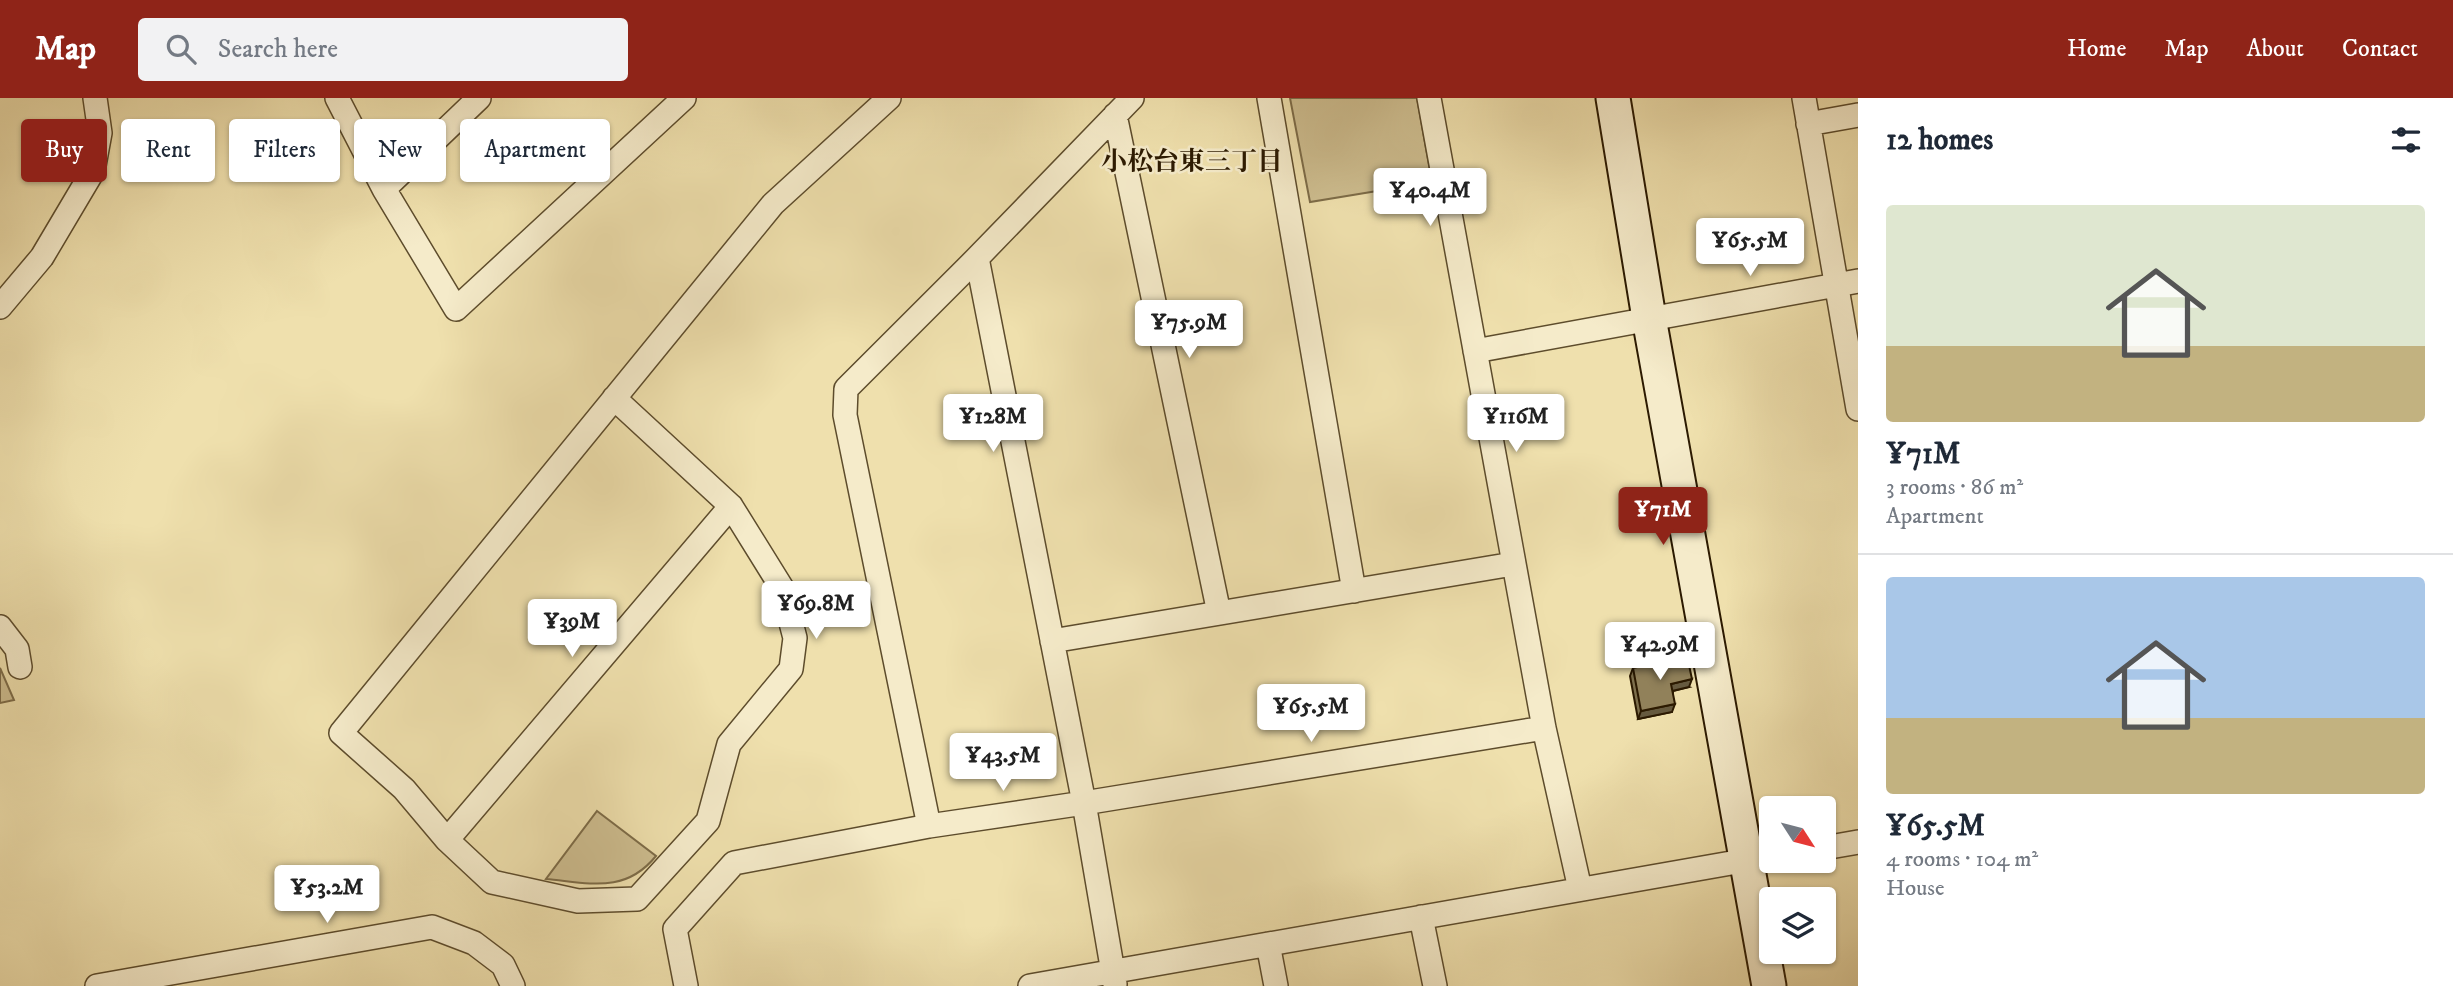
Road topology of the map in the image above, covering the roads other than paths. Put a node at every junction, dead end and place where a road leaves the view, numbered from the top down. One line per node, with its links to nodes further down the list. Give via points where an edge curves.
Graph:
1 (95, 98): 17 (street, via 100,132 93,170 42,257)
2 (337, 98): 14 (street)
3 (479, 98): 14 (street)
4 (684, 98): 14 (street, via 456,309)
5 (889, 98): 20 (street, via 773,204)
6 (1132, 98): 11 (street)
7 (1269, 98): 24 (street)
8 (1429, 98): 19 (street)
9 (1613, 98): 18 (street)
10 (1804, 98): 13 (street)
11 (1115, 115): 15 (street); 25 (street)
12 (1858, 115): 13 (street)
13 (1808, 124): 16 (street)
14 (384, 189)
15 (977, 258): 27 (street); 31 (street, via 846,389 845,415)
16 (1847, 283): 18 (street); 21 (street)
17 (0, 307)
18 (1649, 318): 19 (street); 35 (street)
19 (1475, 351): 23 (street)
20 (614, 398): 22 (street); 32 (street, via 341,733 404,789)
21 (1858, 409)
22 (731, 506): 32 (street); 32 (street, via 782,587 795,638 792,669 729,744 708,821 637,899 578,901 492,881)
23 (1513, 564): 24 (street); 29 (street)
24 (1354, 591): 25 (street)
25 (1219, 613): 27 (street)
26 (0, 627): 28 (street, via 17,649)
27 (1052, 641): 30 (street)
28 (20, 667)
29 (1544, 728): 30 (street); 37 (street)
30 (1084, 803): 31 (street); 40 (street)
31 (929, 826): 43 (street, via 734,863 675,929)
32 (447, 841)
33 (1858, 842): 34 (street)
34 (1836, 846)
35 (1759, 858): 37 (street)
36 (1760, 873): 47 (street)
37 (1580, 889): 38 (street)
38 (1421, 917): 39 (street); 46 (street)
39 (1268, 944): 40 (street); 45 (street)
40 (1114, 979): 44 (street)
41 (97, 986): 42 (street, via 432,927 474,943 503,965)
42 (513, 986)
43 (686, 986)
44 (1030, 986)
45 (1276, 986)
46 (1435, 986)
47 (1769, 986)

